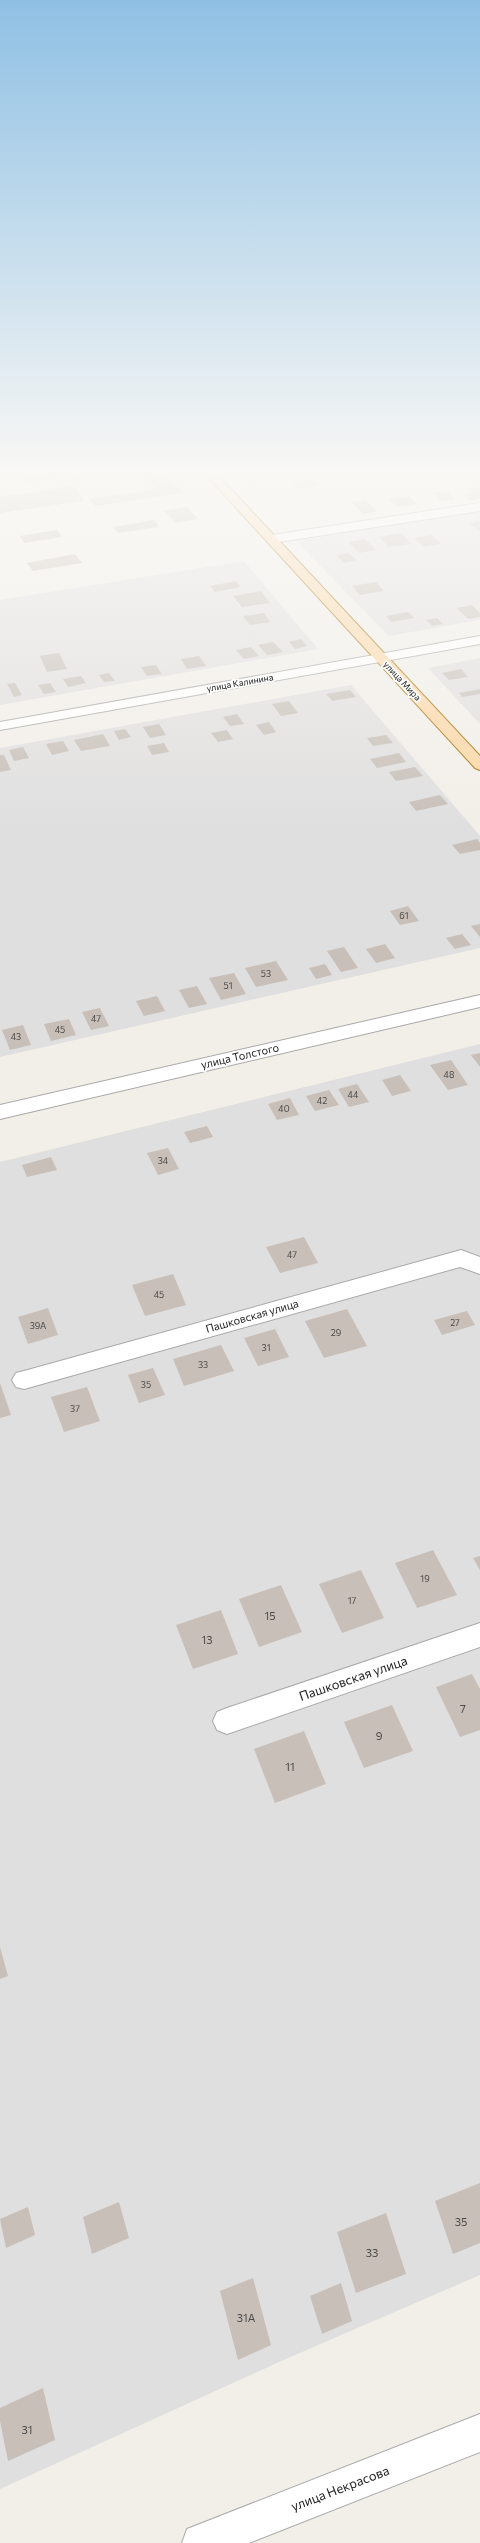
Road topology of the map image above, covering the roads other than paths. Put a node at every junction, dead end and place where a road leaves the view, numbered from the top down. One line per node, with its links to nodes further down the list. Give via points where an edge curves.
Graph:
1 (320, 592): 3 (main road, улица Мира)
2 (480, 640): 3 (street, улица Калинина)
3 (381, 658): 4 (street, улица Калинина); 5 (main road, улица Мира)
4 (0, 726)
5 (480, 765)
6 (480, 1001): 7 (street, улица Толстого)
7 (0, 1112)
8 (480, 1266): 9 (street, Пашковская улица, via 461,1258)
9 (24, 1380)
10 (480, 1635): 11 (street, Пашковская улица)
11 (227, 1721)
12 (480, 2433): 13 (street, улица Некрасова)
13 (201, 2543)

